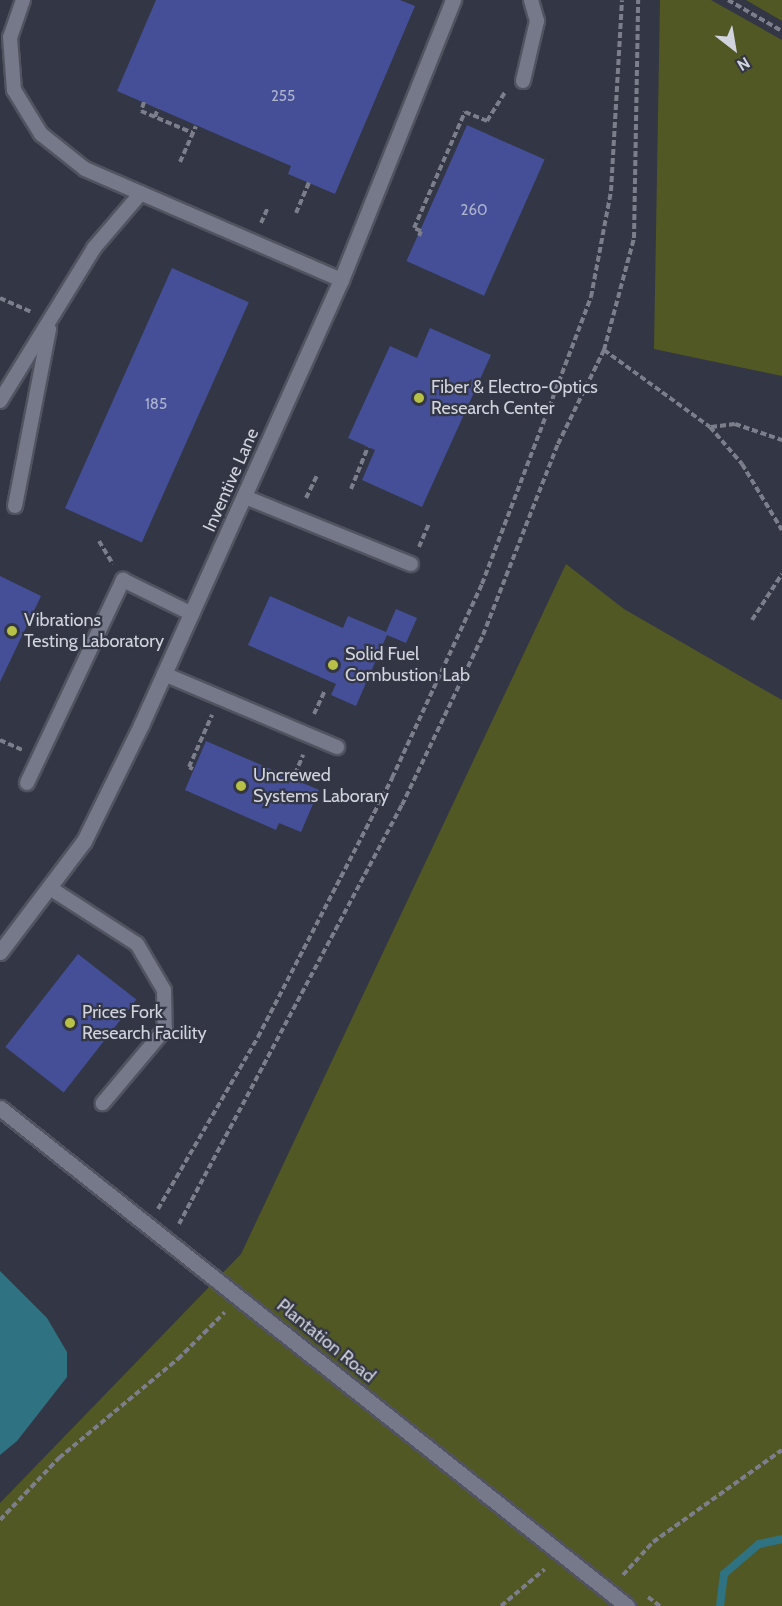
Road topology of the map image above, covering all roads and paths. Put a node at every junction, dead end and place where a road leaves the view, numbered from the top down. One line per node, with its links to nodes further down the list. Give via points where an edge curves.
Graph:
1 (23, 0): 17 (lane, via 10,37 14,90 41,134 85,169)
2 (453, 0): 20 (street, Inventive Lane)
3 (531, 0): 8 (lane, via 537,21)
4 (622, 0): 51 (path, via 611,190 591,297 482,584 387,789 258,1037)
5 (638, 0): 23 (path, via 634,238)
6 (728, 0): 7 (path)
7 (782, 31)
8 (523, 81)
9 (500, 94): 19 (path, via 487,121 465,112 414,228 421,231)
10 (144, 102): 12 (path, via 141,111)
11 (158, 108): 12 (path)
12 (155, 117): 14 (path)
13 (196, 126): 14 (path)
14 (193, 133): 15 (path)
15 (180, 162)
16 (309, 183): 18 (path)
17 (141, 193): 20 (lane); 22 (lane, via 94,248)
18 (296, 213)
19 (419, 236)
20 (341, 280): 30 (street, Inventive Lane)
21 (0, 298): 22 (path)
22 (50, 321): 24 (lane); 31 (lane)
23 (603, 350): 25 (path); 52 (path, via 558,444 483,635 402,805)
24 (0, 401)
25 (710, 427): 26 (path, via 735,424); 33 (path, via 742,464)
26 (782, 440)
27 (368, 447): 29 (path)
28 (317, 475): 32 (path)
29 (351, 489)
30 (245, 497): 32 (lane); 36 (street, Inventive Lane)
31 (15, 506)
32 (297, 518): 34 (lane)
33 (782, 530)
34 (411, 564)
35 (782, 574): 37 (path)
36 (192, 614): 38 (street, Inventive Lane); 46 (lane, via 123,580)
37 (752, 620)
38 (164, 674): 41 (lane); 47 (street, Inventive Lane, via 84,841)
39 (325, 690): 41 (path)
40 (213, 712): 45 (path, via 189,767)
41 (305, 733): 44 (lane)
42 (0, 740): 43 (path)
43 (9, 745)
44 (337, 747)
45 (193, 769)
46 (27, 783)
47 (50, 888): 48 (street, Inventive Lane); 49 (lane, via 137,944 164,990 165,1029)
48 (0, 952)
49 (103, 1102)
50 (0, 1108): 51 (street, Plantation Road)
51 (148, 1228): 52 (street, Plantation Road)
52 (169, 1243): 53 (street, Plantation Road)
53 (240, 1297): 55 (path, via 178,1359 58,1458); 59 (street, Plantation Road)
54 (782, 1450): 57 (path, via 653,1542)
55 (0, 1520)
56 (548, 1566): 58 (path)
57 (622, 1577)
58 (501, 1606)
59 (627, 1606)

